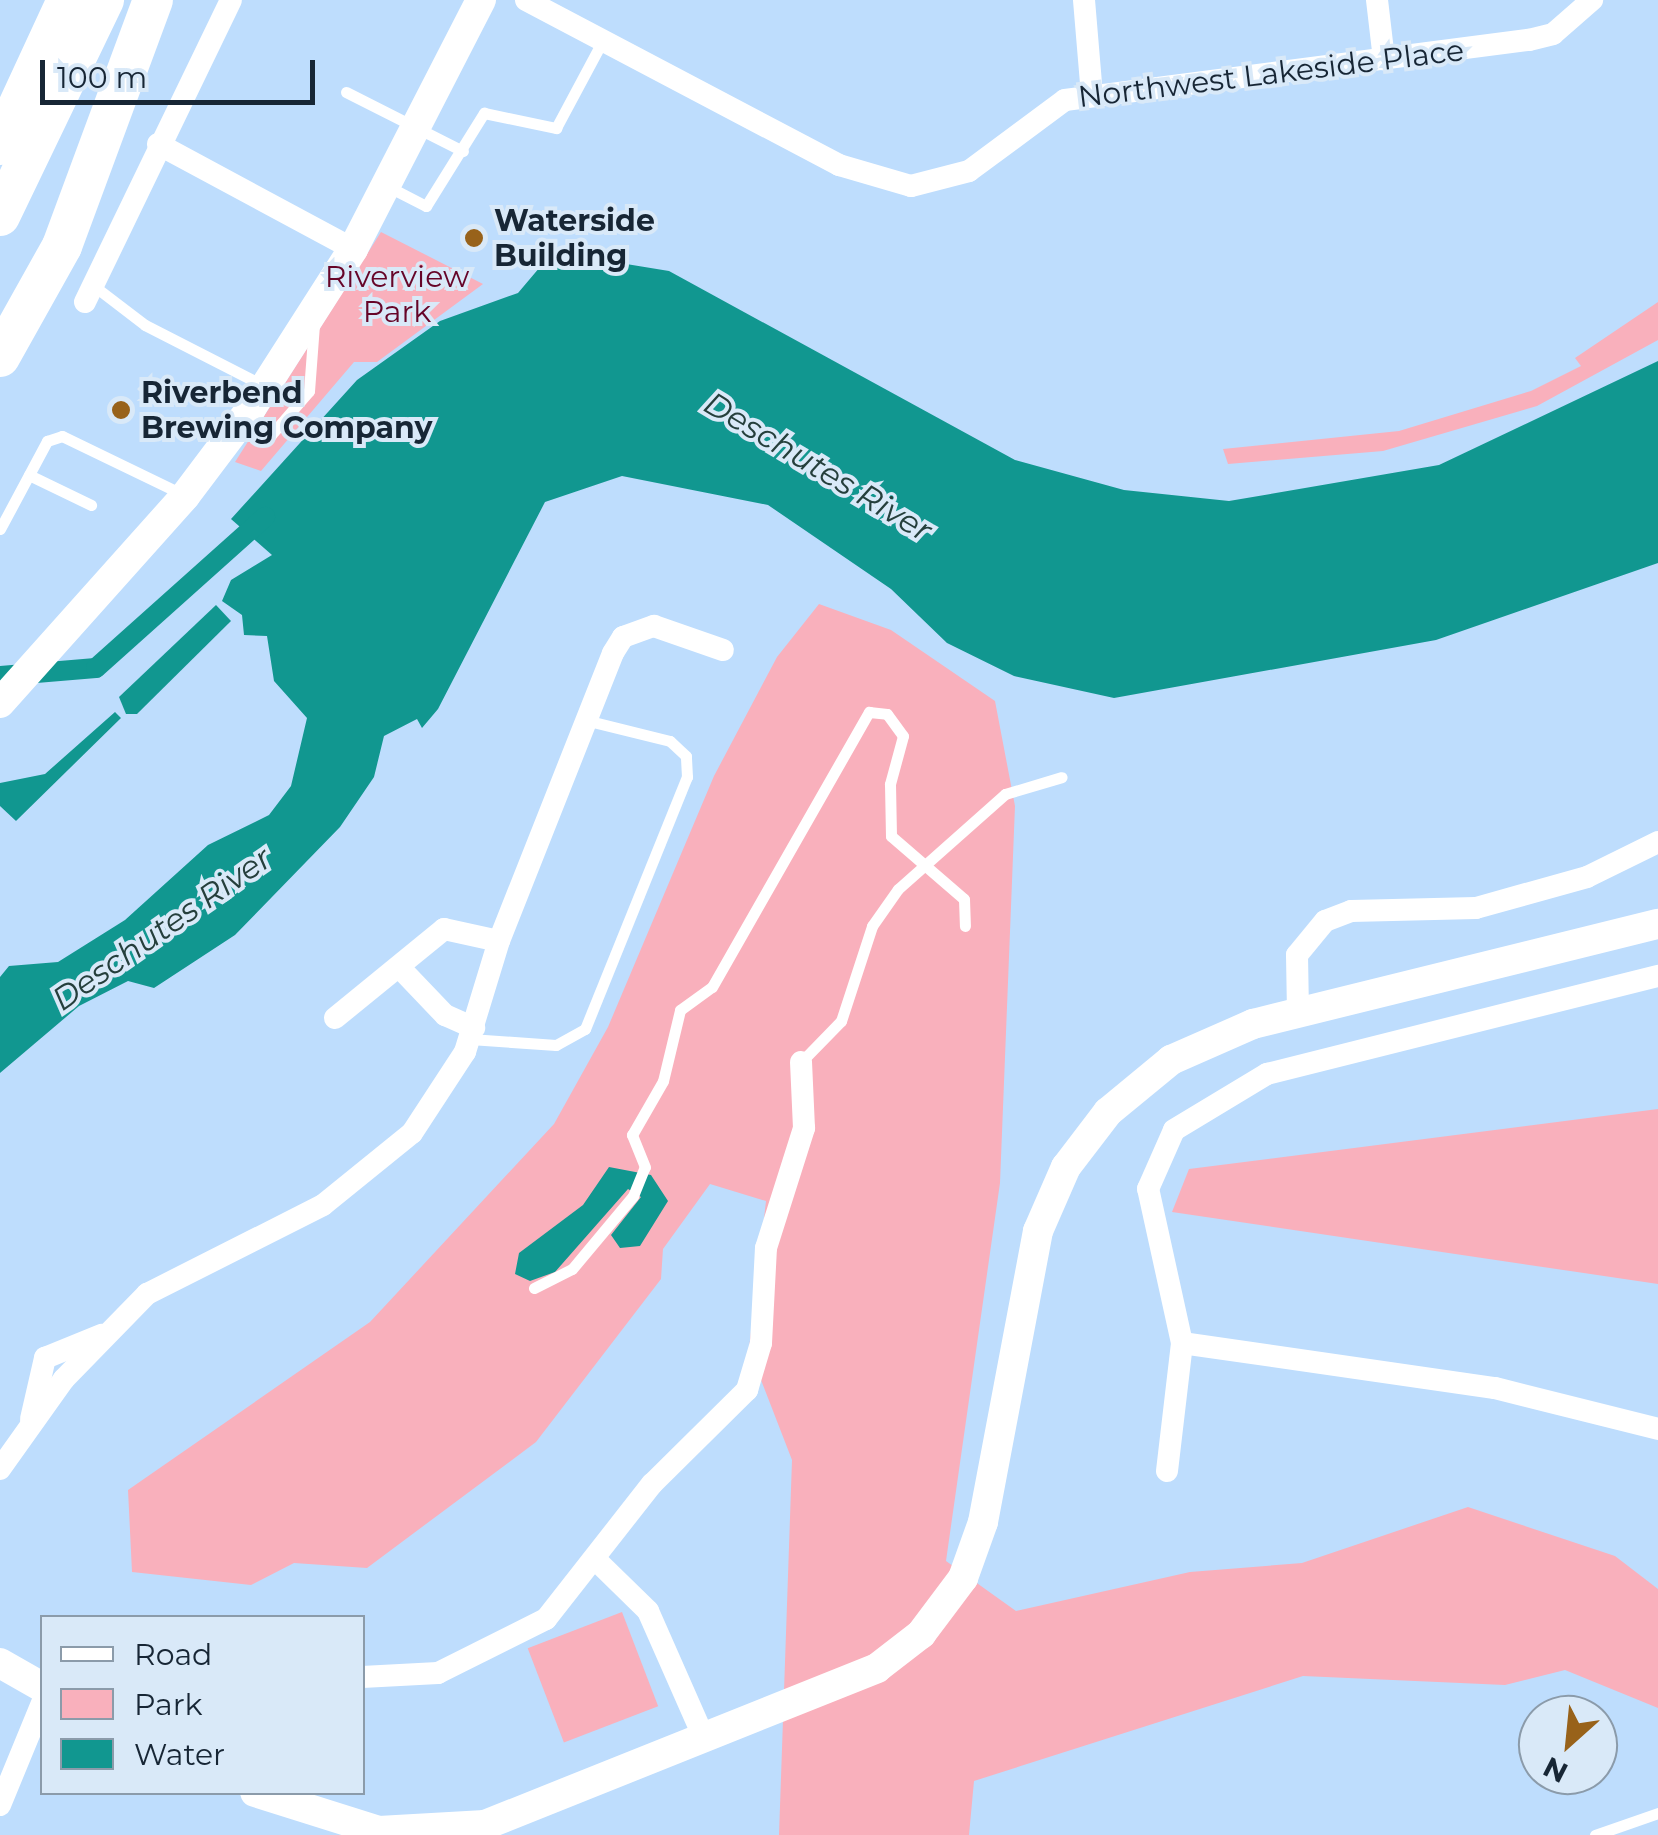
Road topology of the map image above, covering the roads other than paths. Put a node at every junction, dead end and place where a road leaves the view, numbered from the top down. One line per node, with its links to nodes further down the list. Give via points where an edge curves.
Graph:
1 (67, 0): 15 (highway)
2 (104, 0): 19 (highway)
3 (153, 0): 23 (highway, via 62,246)
4 (231, 0): 16 (street)
5 (481, 0): 14 (main road)
6 (526, 0): 10 (street, Northwest Lakeside Place)
7 (1084, 0): 13 (street)
8 (1377, 0): 11 (street)
9 (1592, 0): 11 (street, Northwest Lakeside Place, via 1553,34)
10 (603, 40): 13 (street, Northwest Lakeside Place, via 839,164 911,186 970,171 1037,113); 17 (lane, via 556,128 484,114)
11 (1384, 60): 13 (street, Northwest Lakeside Place)
12 (346, 92): 14 (lane)
13 (1092, 96)
14 (416, 127): 17 (lane); 18 (main road)
15 (0, 144)
16 (158, 144): 20 (street); 21 (street)
17 (463, 151): 18 (lane, via 426,206)
18 (386, 186): 20 (main road)
19 (0, 216)
20 (353, 250): 22 (main road)
21 (89, 294): 24 (lane)
22 (313, 316): 24 (main road); 25 (lane, via 310,391 272,435)
23 (0, 357)
24 (266, 387): 25 (main road)
25 (232, 435): 27 (main road)
26 (29, 475): 27 (lane, via 47,440 62,436); 28 (lane); 29 (lane)
27 (186, 496): 31 (main road)
28 (91, 505)
29 (0, 530)
30 (724, 650): 32 (street, via 637,629 613,653)
31 (5, 698)
32 (585, 720): 38 (street); 43 (lane, via 670,742 686,756 687,777 585,1028 556,1045)
33 (1062, 777): 35 (lane, via 1006,794)
34 (1658, 842): 41 (street, via 1587,877 1476,908 1351,911 1325,922 1297,955)
35 (923, 866): 37 (lane, via 964,900); 44 (lane, via 882,907 841,1020); 45 (lane, via 902,850 888,822 904,736 887,714 869,712 712,987 680,1010 663,1080 632,1135 645,1166 633,1196 572,1269)
36 (1658, 924): 41 (main road)
37 (965, 926)
38 (499, 941): 39 (street, via 444,929); 43 (street)
39 (401, 969): 42 (street); 43 (street)
40 (1658, 976): 46 (street, via 1267,1074 1188,1117 1148,1189)
41 (1298, 1012): 55 (main road, via 1214,1038 1108,1112 1052,1196 1025,1281 983,1522 964,1578 922,1634 877,1668)
42 (335, 1018)
43 (472, 1033): 48 (street, via 433,1107 356,1183 166,1282 101,1335 31,1418)
44 (800, 1062): 50 (street, via 804,1128 766,1248 754,1375 652,1484)
45 (534, 1288)
46 (1182, 1343): 47 (street, via 1495,1388); 49 (street)
47 (1658, 1429)
48 (0, 1469)
49 (1167, 1470)
50 (598, 1562): 52 (street, via 546,1619 464,1665); 55 (street, via 648,1610)
51 (0, 1663): 53 (main road)
52 (365, 1676)
53 (40, 1686)
54 (40, 1708): 57 (street)
55 (705, 1740): 59 (main road)
56 (265, 1795): 59 (main road, via 379,1830)
57 (0, 1805)
58 (1658, 1813): 60 (lane)
59 (485, 1830)
60 (1595, 1835)

